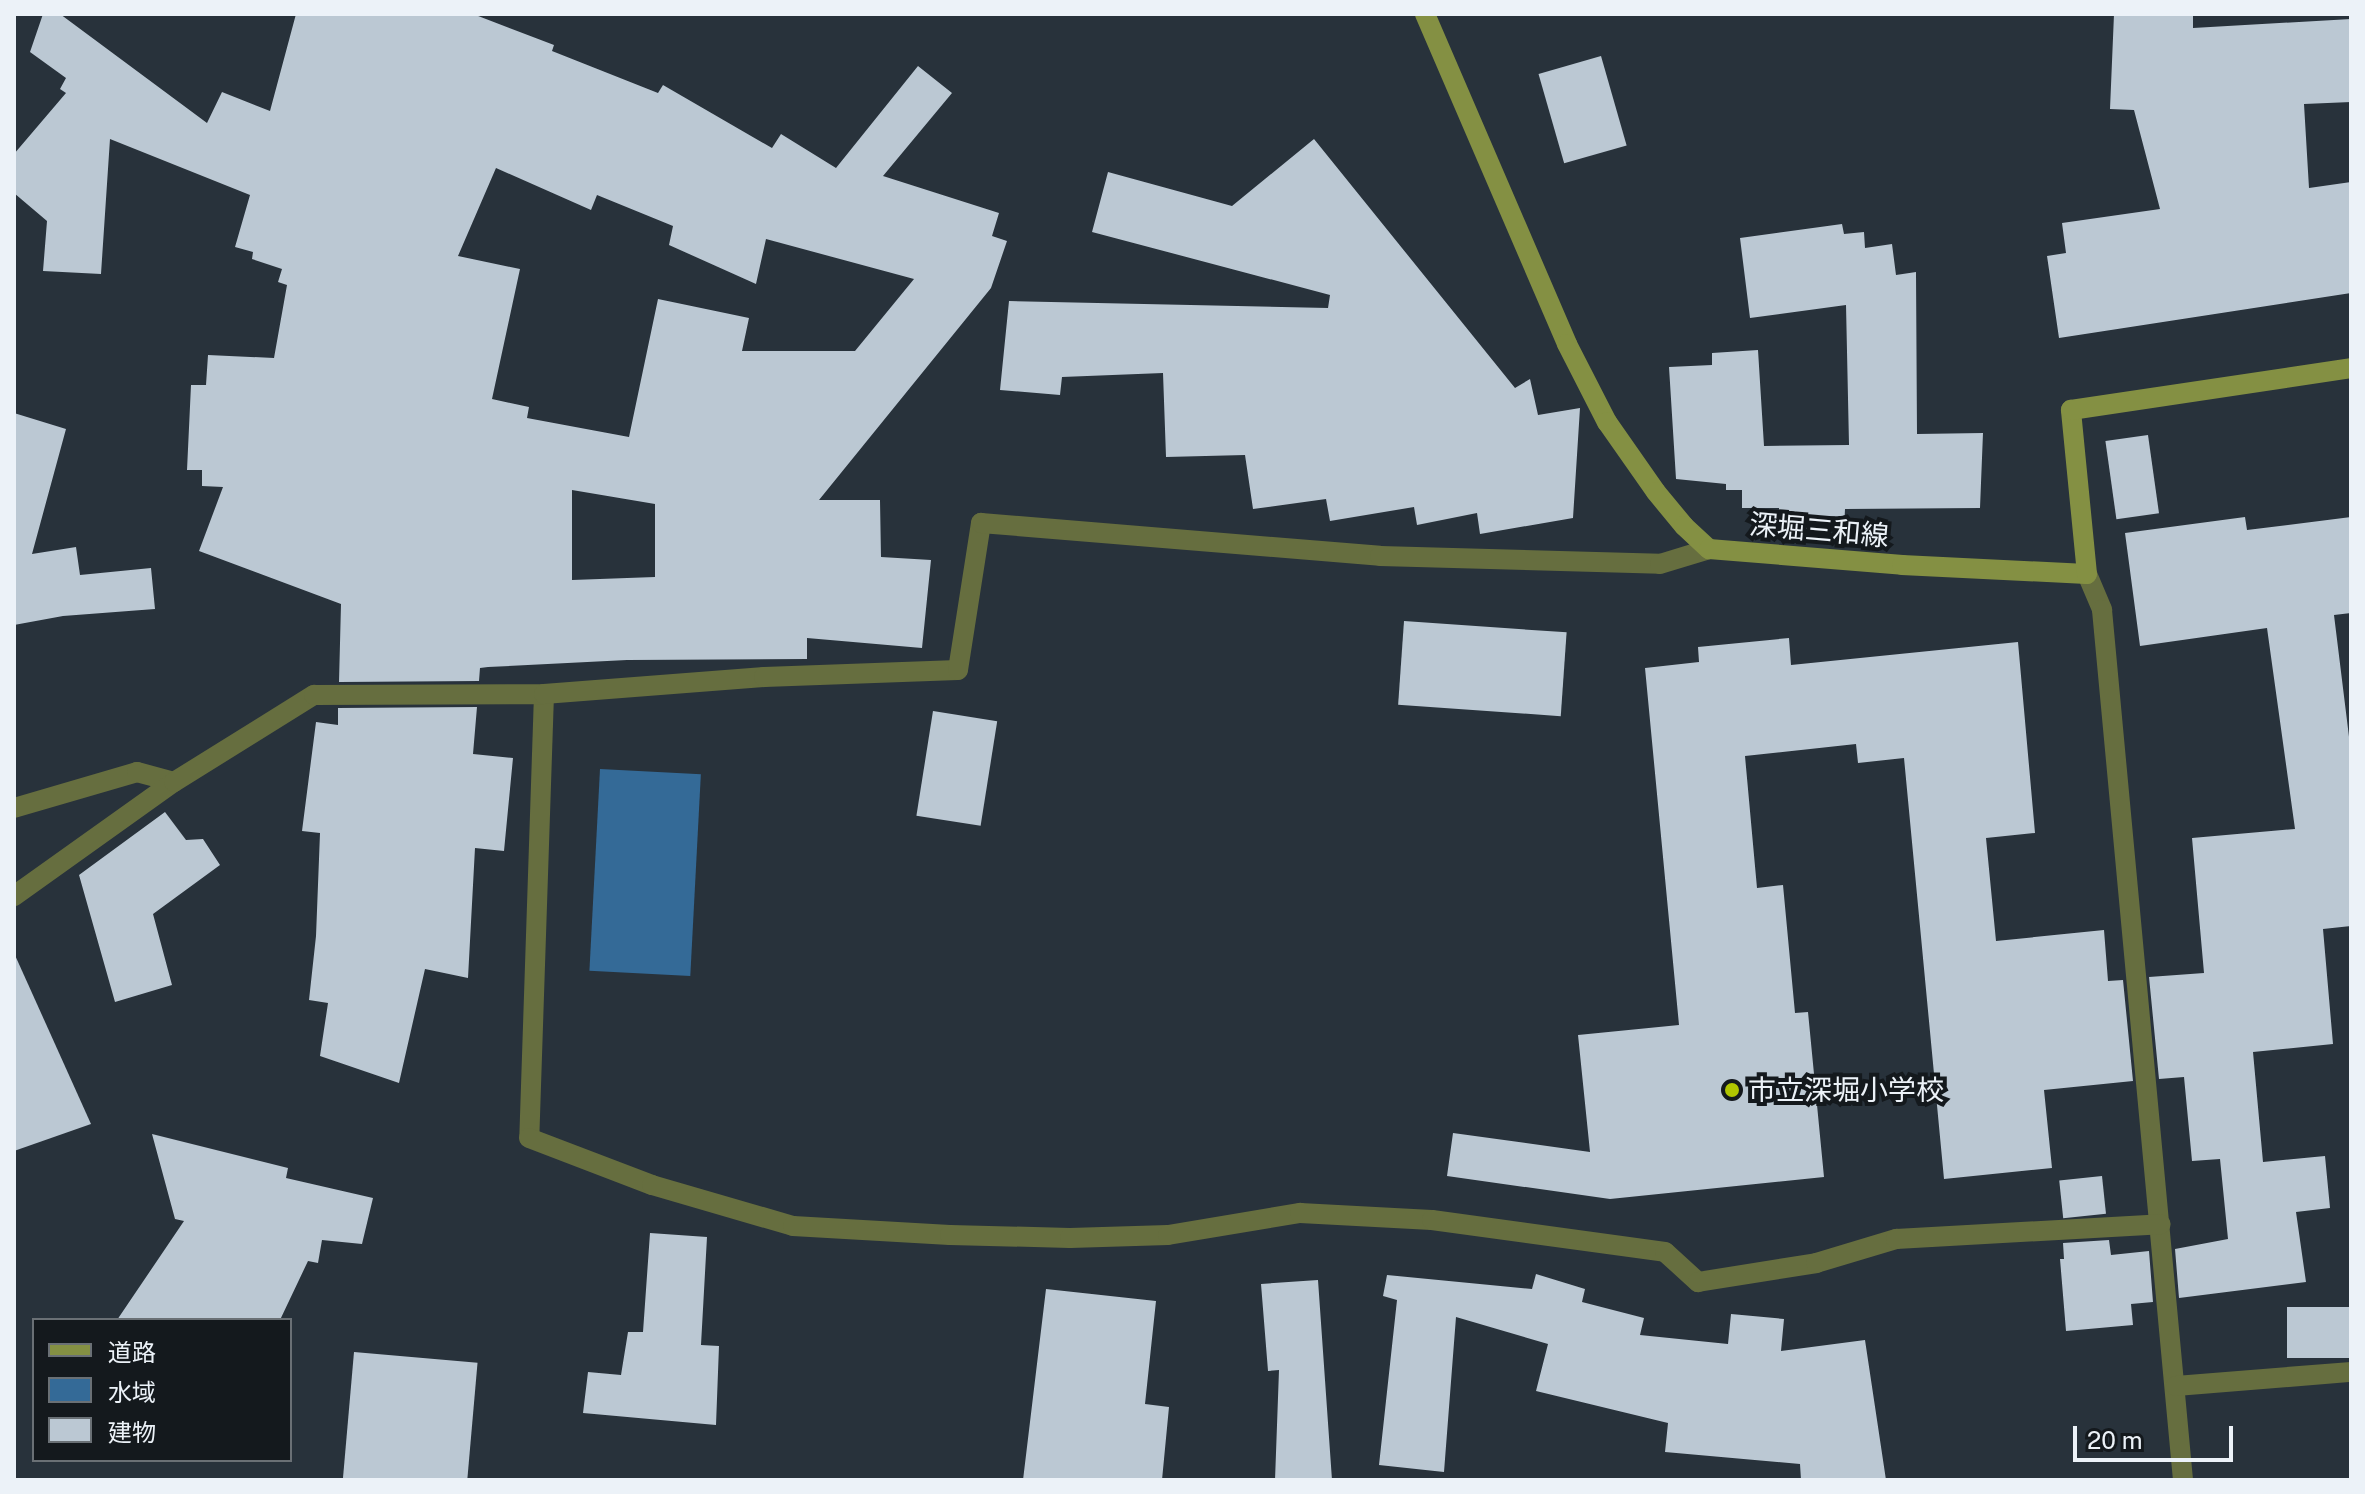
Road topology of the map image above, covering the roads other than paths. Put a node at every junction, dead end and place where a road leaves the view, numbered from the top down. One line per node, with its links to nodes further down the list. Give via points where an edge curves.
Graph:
1 (1425, 14): 3 (main road, 深堀三和線, via 1600,409 1656,492)
2 (2351, 368): 4 (main road, via 2071,410)
3 (1709, 549): 4 (main road, 深堀三和線); 5 (street, via 1660,564 1380,556 981,523 958,670 764,677)
4 (2087, 574): 9 (street, via 2102,610)
5 (544, 694): 6 (street, via 314,695); 9 (street, via 529,1138 652,1185 793,1226 950,1235 1168,1235 1300,1213 1432,1220 1665,1252 1698,1282 1816,1263 1896,1239)
6 (174, 782): 7 (street, via 137,772); 8 (street)
7 (14, 808)
8 (14, 896)
9 (2161, 1224): 11 (street)
10 (2351, 1372): 11 (street)
11 (2176, 1386): 12 (street)
12 (2183, 1480)

